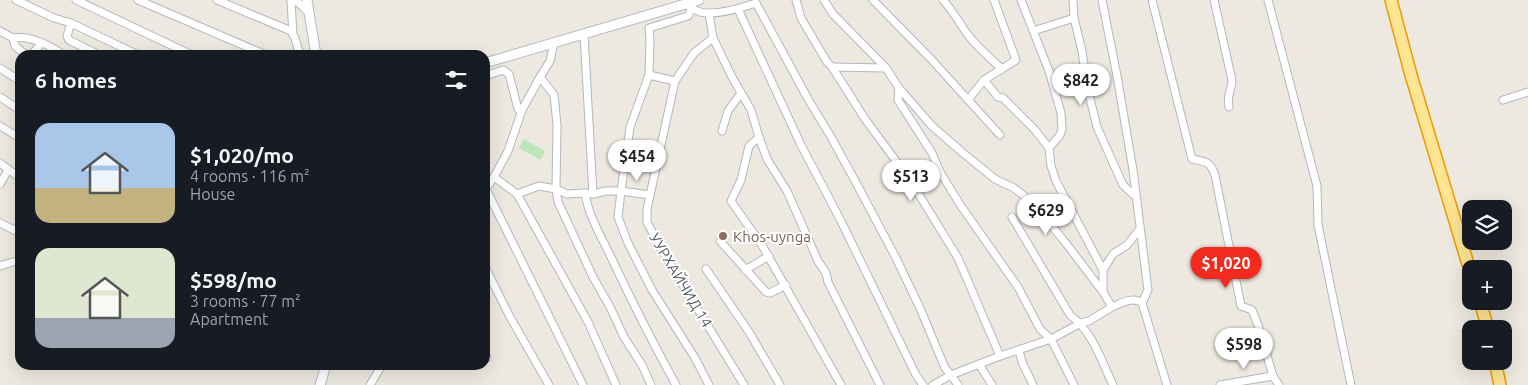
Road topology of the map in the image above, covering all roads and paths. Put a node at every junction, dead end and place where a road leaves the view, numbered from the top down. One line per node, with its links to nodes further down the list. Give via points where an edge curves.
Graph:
1 (16, 0): 26 (street)
2 (76, 0): 41 (street)
3 (138, 0): 42 (street)
4 (217, 0): 31 (street)
5 (291, 0): 23 (street); 31 (street)
6 (307, 0): 23 (main road)
7 (699, 0): 21 (main road)
8 (796, 0): 47 (street, via 801,18)
9 (824, 0): 48 (street, via 833,14)
10 (873, 0): 60 (street)
11 (943, 0): 27 (street)
12 (952, 0): 27 (street)
13 (994, 0): 49 (street, via 1016,60)
14 (1021, 0): 29 (street)
15 (1073, 0): 25 (street)
16 (1102, 0): 82 (street)
17 (1152, 0): 110 (street, via 1192,159 1211,165 1215,175 1238,297 1241,306 1252,310)
18 (1214, 0): 63 (street, via 1232,80 1232,88 1228,92)
19 (1268, 0): 133 (street, via 1318,186 1318,225)
20 (1391, 0): 90 (highway)
21 (689, 4): 24 (street, via 699,12); 30 (main road); 51 (street, via 688,16 649,28)
22 (738, 9): 24 (street); 109 (street, via 756,3 862,193); 123 (street, via 801,145)
23 (309, 13): 44 (main road)
24 (709, 13): 33 (street)
25 (1074, 18): 29 (street); 82 (street, via 1097,127 1123,185)
26 (70, 23): 39 (street, via 69,40); 40 (street)
27 (960, 24): 49 (street)
28 (0, 31): 32 (street)
29 (1033, 31): 70 (street, via 1050,71 1061,113 1060,136)
30 (584, 34): 34 (main road); 79 (street)
31 (293, 35): 43 (street)
32 (13, 38): 35 (street, via 32,39); 36 (street)
33 (713, 38): 55 (street, via 694,52); 58 (street)
34 (554, 43): 45 (main road); 53 (street, via 550,61)
35 (41, 44): 37 (street); 38 (street)
36 (20, 50)
37 (36, 50)
38 (57, 50)
39 (89, 50)
40 (127, 50)
41 (181, 50)
42 (254, 50)
43 (299, 50)
44 (315, 50)
45 (490, 62)
46 (0, 68): 52 (street)
47 (832, 68): 48 (street); 104 (street, via 910,180 958,258)
48 (886, 68): 56 (street)
49 (1002, 69): 54 (street)
50 (490, 74): 64 (street, via 503,70 509,74 518,109)
51 (649, 75): 55 (street); 78 (street, via 630,127)
52 (15, 77)
53 (540, 77): 64 (street); 77 (street, via 554,96 558,140)
54 (984, 80): 60 (street); 70 (street, via 998,98 1003,98 1036,130)
55 (675, 81): 81 (street, УУРХАЙЧИД 14)
56 (900, 88): 98 (street, via 932,126 962,153 994,180 1014,188 1032,202); 102 (street, via 898,100 932,153 940,172 1018,287 1040,329)
57 (1528, 92): 61 (street)
58 (741, 93): 66 (street, via 728,111); 69 (street, via 751,110)
59 (0, 97): 62 (street)
60 (968, 100): 68 (street)
61 (1504, 100)
62 (15, 107)
63 (1229, 107)
64 (522, 110): 74 (street, via 508,151)
65 (0, 126): 67 (street)
66 (722, 130)
67 (15, 135)
68 (1000, 135)
69 (759, 137): 89 (street, via 749,146 741,180 731,201); 122 (street)
70 (1049, 148): 95 (street, via 1056,180)
71 (0, 163): 72 (street)
72 (8, 170): 73 (street); 76 (street)
73 (15, 175)
74 (494, 177): 75 (street); 80 (street)
75 (490, 182)
76 (0, 184)
77 (556, 188): 79 (street, via 567,194); 80 (street, via 539,186); 116 (street, via 558,202 586,262)
78 (621, 190): 79 (street); 81 (street); 118 (street, via 618,217 628,243)
79 (589, 193): 117 (street, via 587,205 629,296)
80 (517, 194): 115 (street, via 588,322)
81 (650, 195): 119 (street, УУРХАЙЧИД 14, via 647,222)
82 (1135, 196): 87 (street)
83 (490, 199): 114 (street)
84 (1012, 218): 101 (street, via 1070,315)
85 (0, 223): 86 (street)
86 (15, 230)
87 (1139, 230): 95 (street, via 1127,245 1113,254); 99 (street, via 1148,290)
88 (720, 241): 94 (street)
89 (769, 256): 94 (street); 97 (street)
90 (1467, 260)
91 (15, 262): 92 (street)
92 (0, 266)
93 (706, 269): 120 (street)
94 (746, 270): 97 (street, via 766,292)
95 (1103, 270): 98 (street)
96 (490, 277): 113 (street)
97 (786, 285): 121 (street)
98 (1103, 292): 100 (street)
99 (1142, 303): 100 (street, via 1131,300); 130 (street)
100 (1112, 307): 101 (street)
101 (1081, 323): 102 (street); 129 (street)
102 (1051, 339): 103 (street); 128 (street)
103 (1019, 350): 104 (street); 127 (street)
104 (1000, 356): 105 (street)
105 (978, 364): 109 (street); 126 (street)
106 (324, 370): 111 (main road)
107 (379, 370): 112 (street)
108 (1497, 370): 134 (highway)
109 (951, 375): 124 (street); 125 (street)
110 (1272, 376): 131 (street); 132 (street)
111 (320, 385)
112 (370, 385)
113 (549, 385)
114 (583, 385)
115 (616, 385)
116 (651, 385)
117 (676, 385)
118 (709, 385)
119 (744, 385)
120 (780, 385)
121 (841, 385)
122 (880, 385)
123 (922, 385)
124 (933, 385)
125 (958, 385)
126 (992, 385)
127 (1033, 385)
128 (1074, 385)
129 (1113, 385)
130 (1167, 385)
131 (1220, 385)
132 (1279, 385)
133 (1351, 385)
134 (1500, 385)

